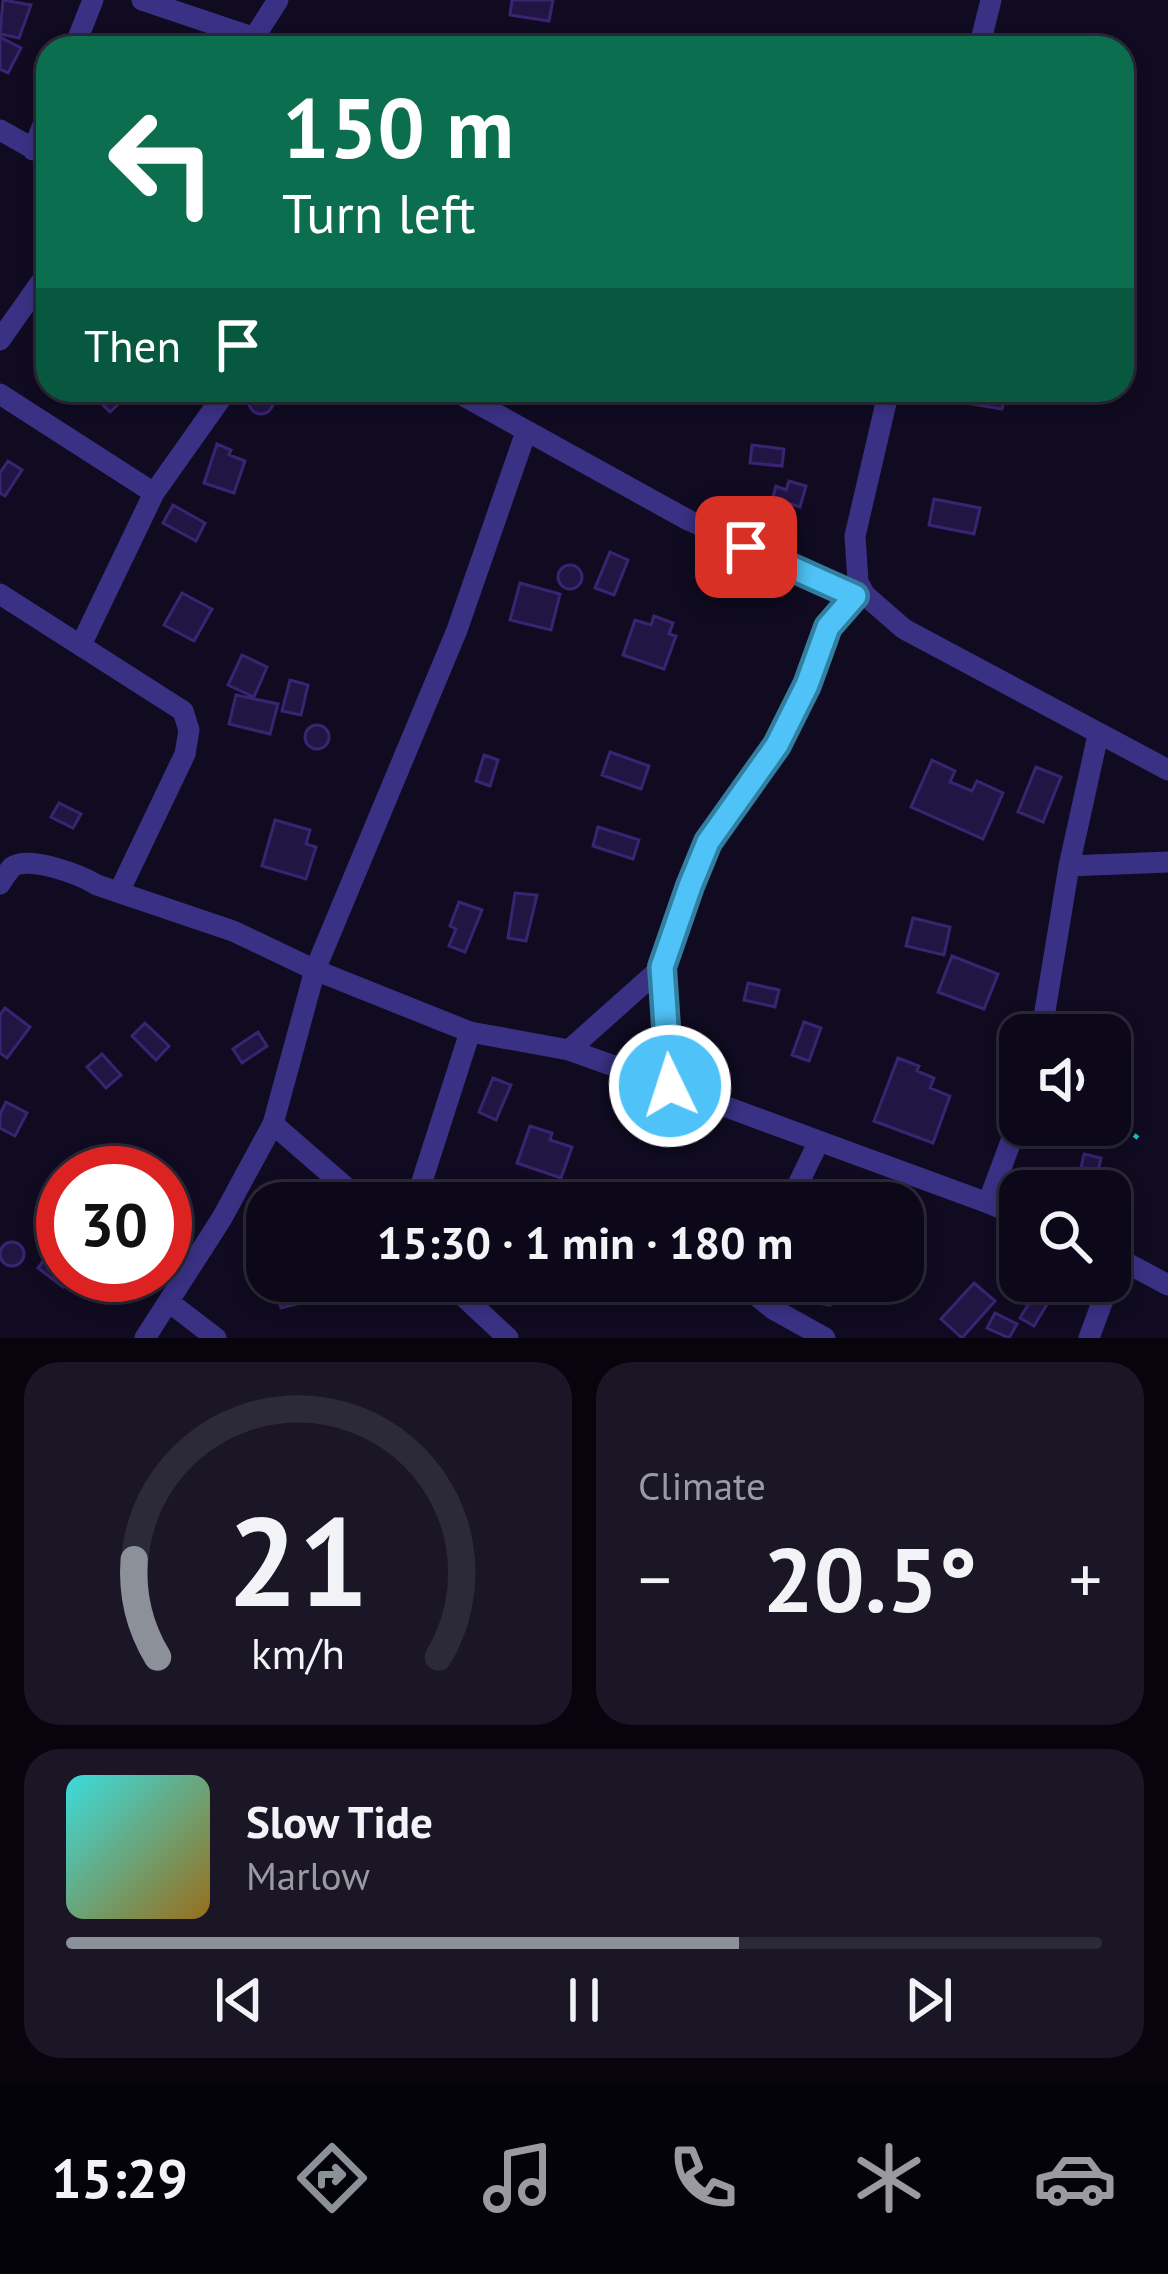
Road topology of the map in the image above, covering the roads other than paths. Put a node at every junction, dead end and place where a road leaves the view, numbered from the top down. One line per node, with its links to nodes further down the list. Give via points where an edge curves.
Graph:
1 (93, 0): 5 (street)
2 (142, 0): 6 (street)
3 (278, 0): 7 (street)
4 (991, 0): 8 (street)
5 (79, 36)
6 (235, 36)
7 (254, 36)
8 (982, 36)
9 (0, 130): 10 (street)
10 (36, 152)
11 (36, 289): 12 (street)
12 (0, 340)
13 (0, 394): 18 (street)
14 (219, 402): 18 (street)
15 (475, 402): 17 (street)
16 (886, 402): 20 (street, via 855,536)
17 (526, 432): 20 (street, via 688,520); 29 (street, via 457,630)
18 (154, 494): 21 (street)
19 (0, 594): 21 (street)
20 (860, 595): 22 (street, via 904,629); 28 (street, via 828,627 777,745 708,842)
21 (81, 645): 27 (street, via 183,711 189,730)
22 (1098, 735): 23 (street); 25 (street)
23 (1168, 770)
24 (1168, 862): 25 (street)
25 (1069, 866): 30 (street)
26 (0, 884): 27 (street, via 11,868 36,864)
27 (119, 892): 29 (street)
28 (662, 967): 32 (street); 33 (street)
29 (316, 970): 31 (street); 34 (street)
30 (1044, 1014)
31 (470, 1032): 32 (street); 38 (street)
32 (568, 1050): 33 (street)
33 (670, 1086): 35 (street)
34 (272, 1124): 37 (street); 43 (street)
35 (819, 1141): 39 (street); 40 (street)
36 (1009, 1146): 40 (street)
37 (340, 1182)
38 (422, 1182)
39 (799, 1182)
40 (988, 1203): 41 (street)
41 (999, 1207)
42 (1131, 1265): 44 (street)
43 (192, 1266)
44 (1168, 1285)
45 (169, 1302): 49 (street); 50 (street)
46 (469, 1302): 51 (street)
47 (764, 1302): 52 (street)
48 (1102, 1302): 53 (street)
49 (145, 1338)
50 (216, 1338)
51 (508, 1338)
52 (825, 1338)
53 (1089, 1338)

